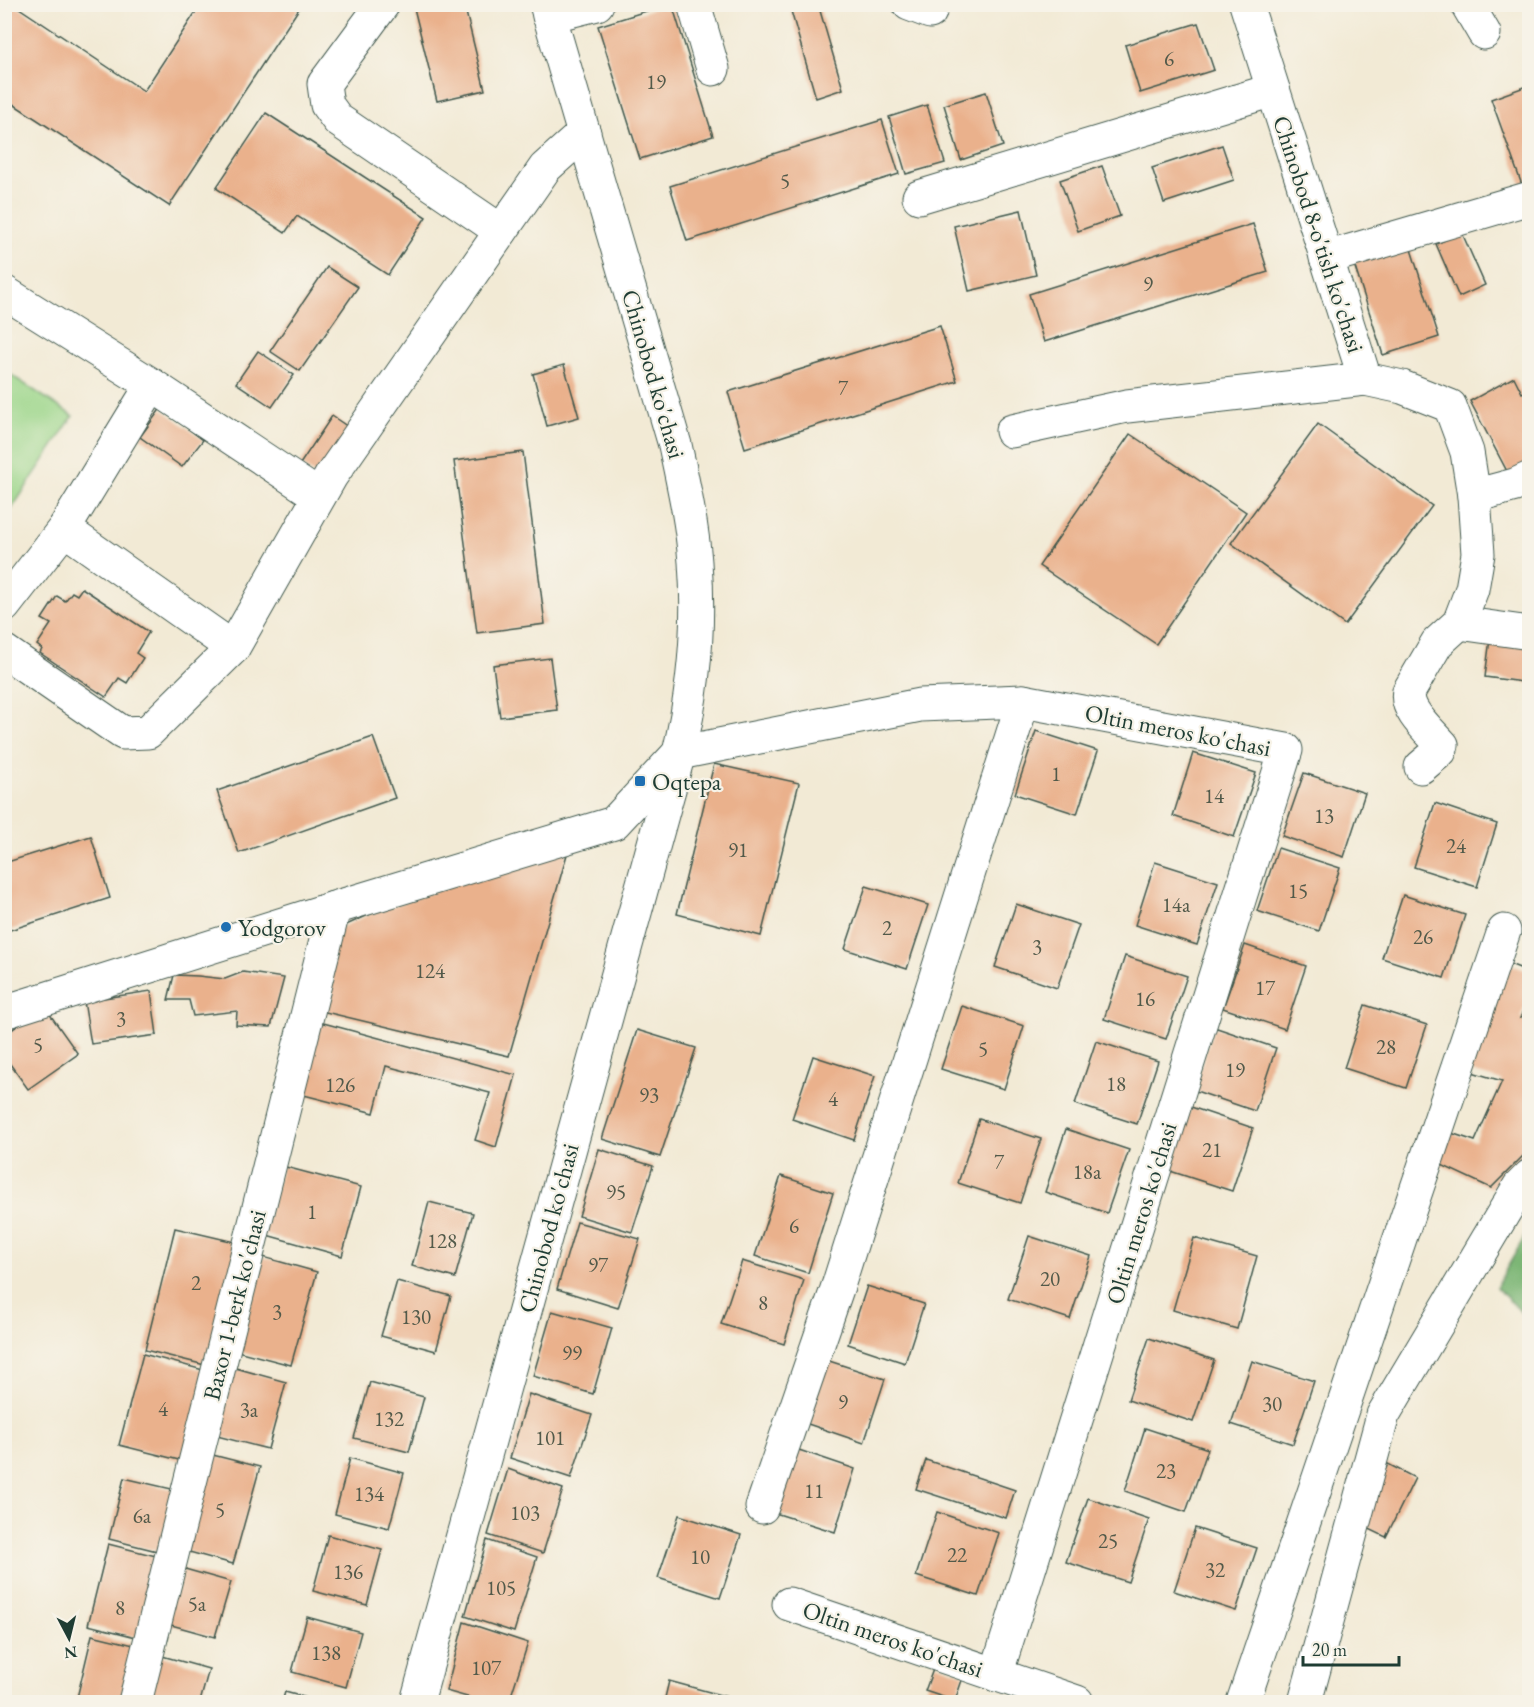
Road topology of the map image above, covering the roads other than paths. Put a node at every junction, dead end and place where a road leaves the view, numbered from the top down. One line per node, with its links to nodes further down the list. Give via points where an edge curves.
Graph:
1 (383, 4): 13 (street, via 324,84 327,105 338,120)
2 (597, 4): 6 (street)
3 (694, 4): 8 (street)
4 (1467, 4): 7 (street)
5 (1249, 6): 9 (street, Chinobod 8-o'tish ko'chasi)
6 (548, 10): 10 (street, Chinobod ko'chasi)
7 (1484, 33)
8 (713, 69)
9 (1273, 90): 11 (street); 14 (street, Chinobod 8-o'tish ko'chasi)
10 (584, 133): 13 (street, via 545,168); 29 (street, Chinobod ko'chasi, via 675,445 689,516 696,580 696,646)
11 (919, 197)
12 (1530, 198): 14 (street)
13 (501, 231): 20 (street)
14 (1326, 258): 16 (street, Chinobod 8-o'tish ko'chasi)
15 (4, 292): 17 (street)
16 (1365, 379): 18 (street, via 1127,406); 21 (street, Chinobod 8-o'tish ko'chasi, via 1402,387 1450,406 1467,452)
17 (152, 385): 20 (street); 22 (street)
18 (1012, 431)
19 (1530, 478): 21 (street)
20 (319, 496): 26 (street)
21 (1474, 496): 24 (street, via 1478,554 1472,589)
22 (64, 529): 23 (street); 26 (street)
23 (4, 606)
24 (1459, 623): 25 (street); 30 (street, via 1437,643 1407,698 1410,708 1442,745)
25 (1530, 633)
26 (234, 648): 27 (street, via 148,732 123,733)
27 (4, 651)
28 (1023, 701): 29 (street, via 920,705); 35 (street, via 839,1283); 37 (street, Oltin meros ko'chasi, via 1286,750)
29 (679, 753): 31 (street, via 614,823); 39 (street, Chinobod ko'chasi)
30 (1421, 767)
31 (334, 908): 33 (street); 38 (street, Baxor 1-berk ko'chasi)
32 (1504, 931): 41 (street)
33 (4, 1012)
34 (1530, 1176): 42 (street, via 1519,1186 1383,1415)
35 (762, 1507)
36 (789, 1604): 37 (street, Oltin meros ko'chasi)
37 (996, 1675): 40 (street, Oltin meros ko'chasi)
38 (135, 1702)
39 (417, 1702)
40 (1077, 1702)
41 (1244, 1702)
42 (1305, 1702)

